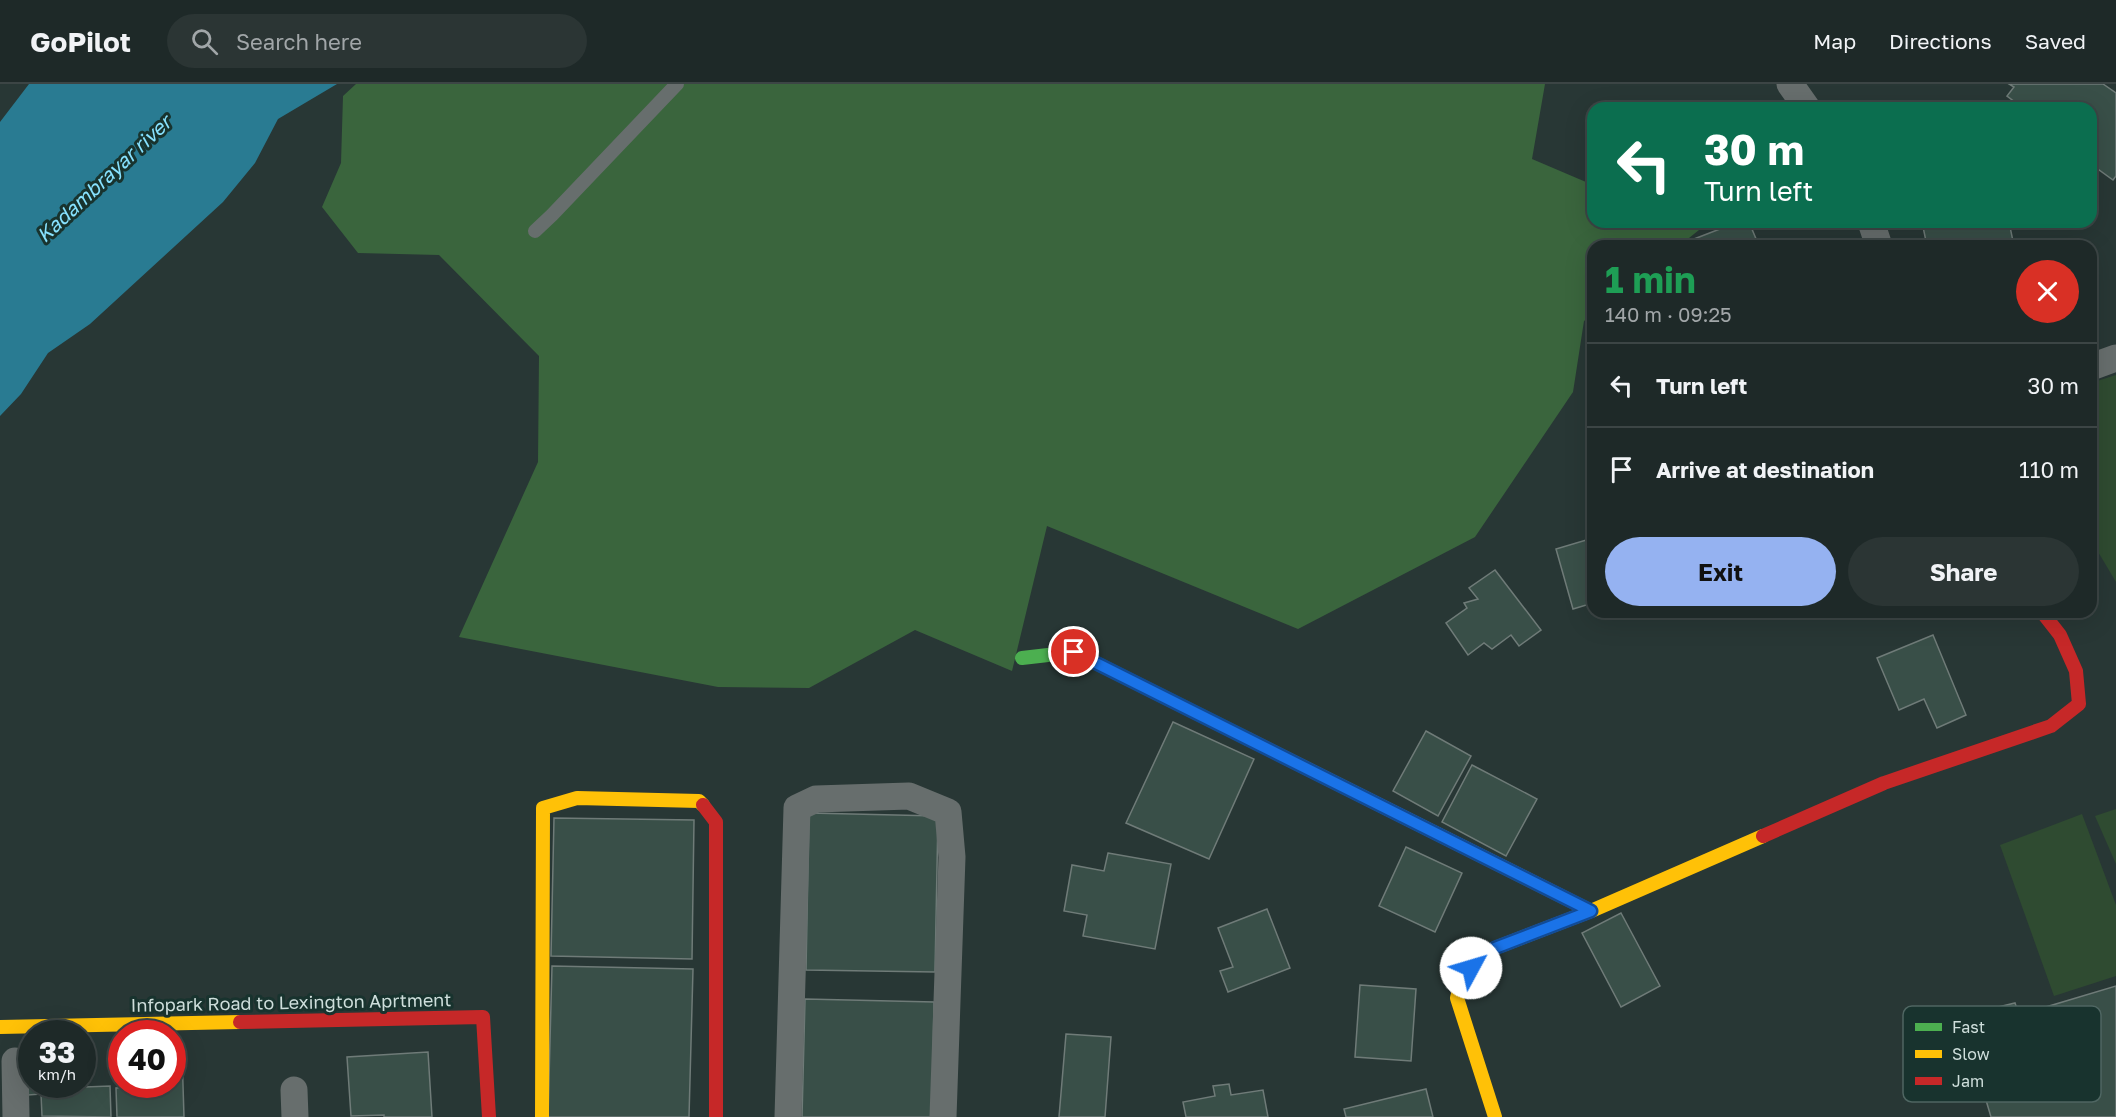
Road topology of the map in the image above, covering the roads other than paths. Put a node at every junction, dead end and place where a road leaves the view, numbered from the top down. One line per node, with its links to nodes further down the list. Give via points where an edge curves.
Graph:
1 (677, 84): 4 (lane)
2 (1791, 84): 3 (street)
3 (1803, 102)
4 (535, 231)
5 (2116, 358): 6 (street)
6 (2097, 364)
7 (2046, 618): 9 (street, via 2076,670 2079,704 2051,726 1884,783)
8 (1022, 658): 9 (street, via 1074,652)
9 (1591, 911): 20 (street, via 1495,948 1461,982 1460,1011)
10 (0, 1027): 15 (street, Infopark Road to Lexington Aprtment, via 483,1017)
11 (15, 1061): 13 (street)
12 (294, 1090): 14 (street)
13 (16, 1117)
14 (295, 1117)
15 (489, 1117)
16 (543, 1117): 17 (street, via 543,808 577,798 699,801 716,822)
17 (716, 1117)
18 (788, 1117): 19 (street, via 797,808 816,799 909,796 948,812 952,856)
19 (943, 1117)
20 (1495, 1117)

